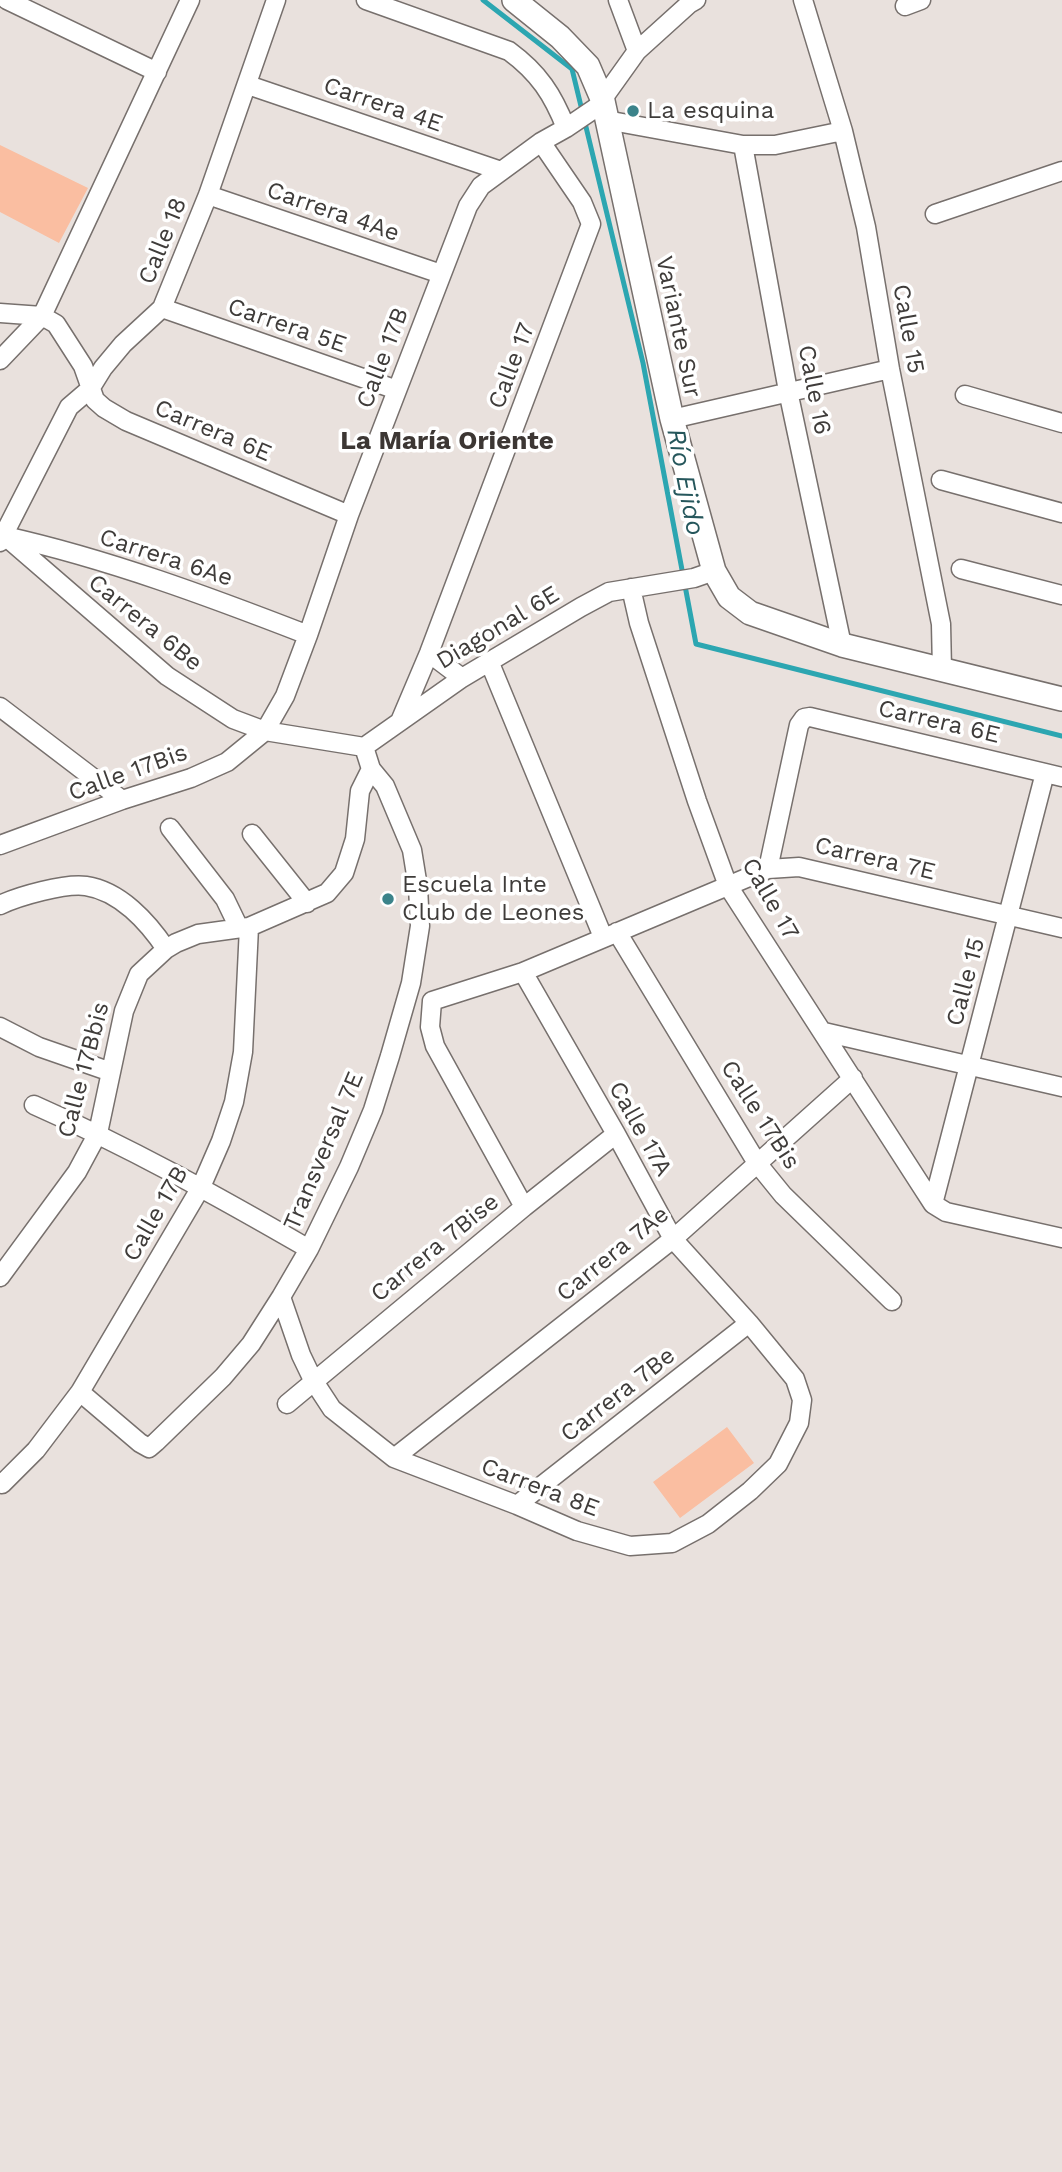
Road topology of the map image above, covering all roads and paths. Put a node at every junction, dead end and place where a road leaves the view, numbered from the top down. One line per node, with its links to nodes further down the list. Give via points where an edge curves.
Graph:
1 (7, 0): 10 (street)
2 (190, 0): 10 (street)
3 (276, 0): 11 (street, Calle 18)
4 (366, 0): 13 (street, via 509,51 529,66)
5 (618, 0): 9 (street)
6 (696, 0): 9 (street)
7 (803, 0): 14 (street, Calle 15)
8 (517, 2): 12 (main road, Variante Sur, via 588,66)
9 (637, 51): 12 (street)
10 (157, 72): 24 (street)
11 (248, 85): 17 (street, Carrera 4E); 19 (street, Calle 18)
12 (602, 109): 13 (street, Calle 17B); 16 (street); 31 (main road, Variante Sur)
13 (570, 125): 15 (street, Calle 17B)
14 (843, 131): 16 (street, via 775,145); 26 (street, Calle 15, via 866,227)
15 (541, 142): 17 (street, Calle 17B); 43 (street, Calle 17, via 582,202 591,224)
16 (743, 145): 29 (street, Calle 16)
17 (501, 171): 21 (street, Calle 17B, via 481,186 468,206)
18 (1062, 171): 20 (street)
19 (208, 195): 21 (street, Carrera 4Ae); 22 (street, Calle 18)
20 (934, 214)
21 (441, 274): 28 (street, Calle 17B)
22 (162, 309): 27 (street, Calle 18, via 123,344); 28 (street, Carrera 5E)
23 (0, 313): 24 (street)
24 (49, 320): 25 (street); 27 (street, Carrera 6E, via 83,366)
25 (0, 360)
26 (890, 369): 29 (street); 45 (street, Calle 15, via 941,624)
27 (90, 389): 35 (street, Carrera 6E, via 95,400 126,421); 36 (street, Calle 18, via 69,407)
28 (397, 390): 35 (street, Calle 17B)
29 (788, 391): 31 (street); 42 (street, Calle 16)
30 (965, 395): 32 (street)
31 (672, 419): 38 (main road, Variante Sur)
32 (1062, 423)
33 (941, 480): 34 (street)
34 (1062, 513)
35 (349, 515): 41 (street, Calle 17B)
36 (3, 539): 41 (street, Carrera 6Ae, via 44,545); 50 (street, Carrera 6Be, via 167,676 233,719)
37 (961, 569): 40 (street)
38 (704, 575): 39 (street, Diagonal 6E); 42 (main road, Variante Sur, via 750,613)
39 (631, 588): 44 (street, Diagonal 6E, via 609,592); 59 (street, Calle 17, via 647,649)
40 (1062, 595)
41 (308, 635): 50 (street, Calle 17B, via 285,696)
42 (842, 645): 45 (main road, Variante Sur)
43 (429, 653): 46 (street); 49 (street, Calle 17)
44 (489, 662): 46 (street, Diagonal 6E); 65 (street, Calle 17Bis)
45 (943, 670): 47 (main road, Variante Sur)
46 (462, 678): 49 (street, Diagonal 6E)
47 (1062, 699)
48 (0, 707): 54 (street)
49 (401, 719): 51 (street, Diagonal 6E)
50 (265, 731): 51 (street, Carrera 6Be); 54 (street, Calle 17Bis, via 228,762)
51 (363, 747): 52 (street, Transversal 7E)
52 (372, 769): 60 (street, Calle 17Bbis, via 360,791 355,839 344,873 327,893); 68 (street, Transversal 7E, via 385,786 412,850 420,926)
53 (1054, 775): 58 (street, Carrera 6E, via 804,718); 62 (street, Calle 15)
54 (122, 800): 57 (street, Calle 17Bis)
55 (170, 828): 63 (street)
56 (252, 834): 60 (street)
57 (0, 845)
58 (768, 869): 59 (street, Carrera 7E); 62 (street, Carrera 7E, via 799,867)
59 (728, 886): 65 (street, Carrera 7E); 71 (street, Calle 17)
60 (307, 903): 63 (street, Calle 17Bbis)
61 (0, 905): 66 (street, via 32,893 83,885 95,888 133,909)
62 (1009, 915): 64 (street, Carrera 7E); 72 (street, Calle 15)
63 (244, 928): 66 (street, Calle 17Bbis, via 198,934); 80 (street, Calle 17B, via 243,1052 234,1102)
64 (1062, 928)
65 (610, 935): 67 (street, Carrera 7E); 79 (street, Calle 17Bis)
66 (166, 949): 73 (street, Calle 17Bbis, via 139,974 124,1011)
67 (523, 972): 69 (street, Carrera 7E); 78 (street, Calle 17A)
68 (411, 984): 69 (street); 85 (street, Transversal 7E, via 373,1110)
69 (432, 1001): 82 (street, via 430,1027 435,1046)
70 (0, 1027): 73 (street, via 39,1047)
71 (824, 1032): 72 (street); 74 (street, Calle 17)
72 (969, 1064): 75 (street); 81 (street, Calle 15)
73 (111, 1072): 77 (street, Calle 17Bbis)
74 (853, 1078): 79 (street, Carrera 7Ae); 81 (street, Calle 17)
75 (1062, 1087)
76 (34, 1105): 77 (street)
77 (98, 1133): 80 (street); 86 (street, Calle 17Bbis, via 77,1172)
78 (616, 1134): 82 (street, Carrera 7Bise); 84 (street, Calle 17A)
79 (757, 1163): 84 (street, Carrera 7Ae); 88 (street, Calle 17Bis, via 783,1195)
80 (201, 1187): 85 (street); 91 (street, Calle 17B)
81 (933, 1203): 83 (street, via 946,1212)
82 (524, 1207): 90 (street, Carrera 7Bise)
83 (1062, 1238)
84 (673, 1239): 89 (street, Calle 17A); 94 (street, Carrera 7Ae)
85 (309, 1249): 87 (street, Transversal 7E)
86 (0, 1277)
87 (281, 1297): 90 (street, Carrera 8E); 91 (street, Transversal 7E, via 223,1377 149,1447)
88 (892, 1301)
89 (749, 1323): 92 (street, Calle 17A, via 795,1379); 96 (street, Carrera 7Be)
90 (313, 1380): 93 (street, Carrera 7Bise); 94 (street, Carrera 8E, via 332,1409)
91 (80, 1392): 95 (street, Calle 17B, via 36,1450)
92 (802, 1400): 96 (street, Carrera 8E, via 799,1423 778,1464 708,1524 672,1543 630,1546 577,1531)
93 (287, 1404)
94 (394, 1458): 96 (street, Carrera 8E)
95 (2, 1484)
96 (517, 1505)

